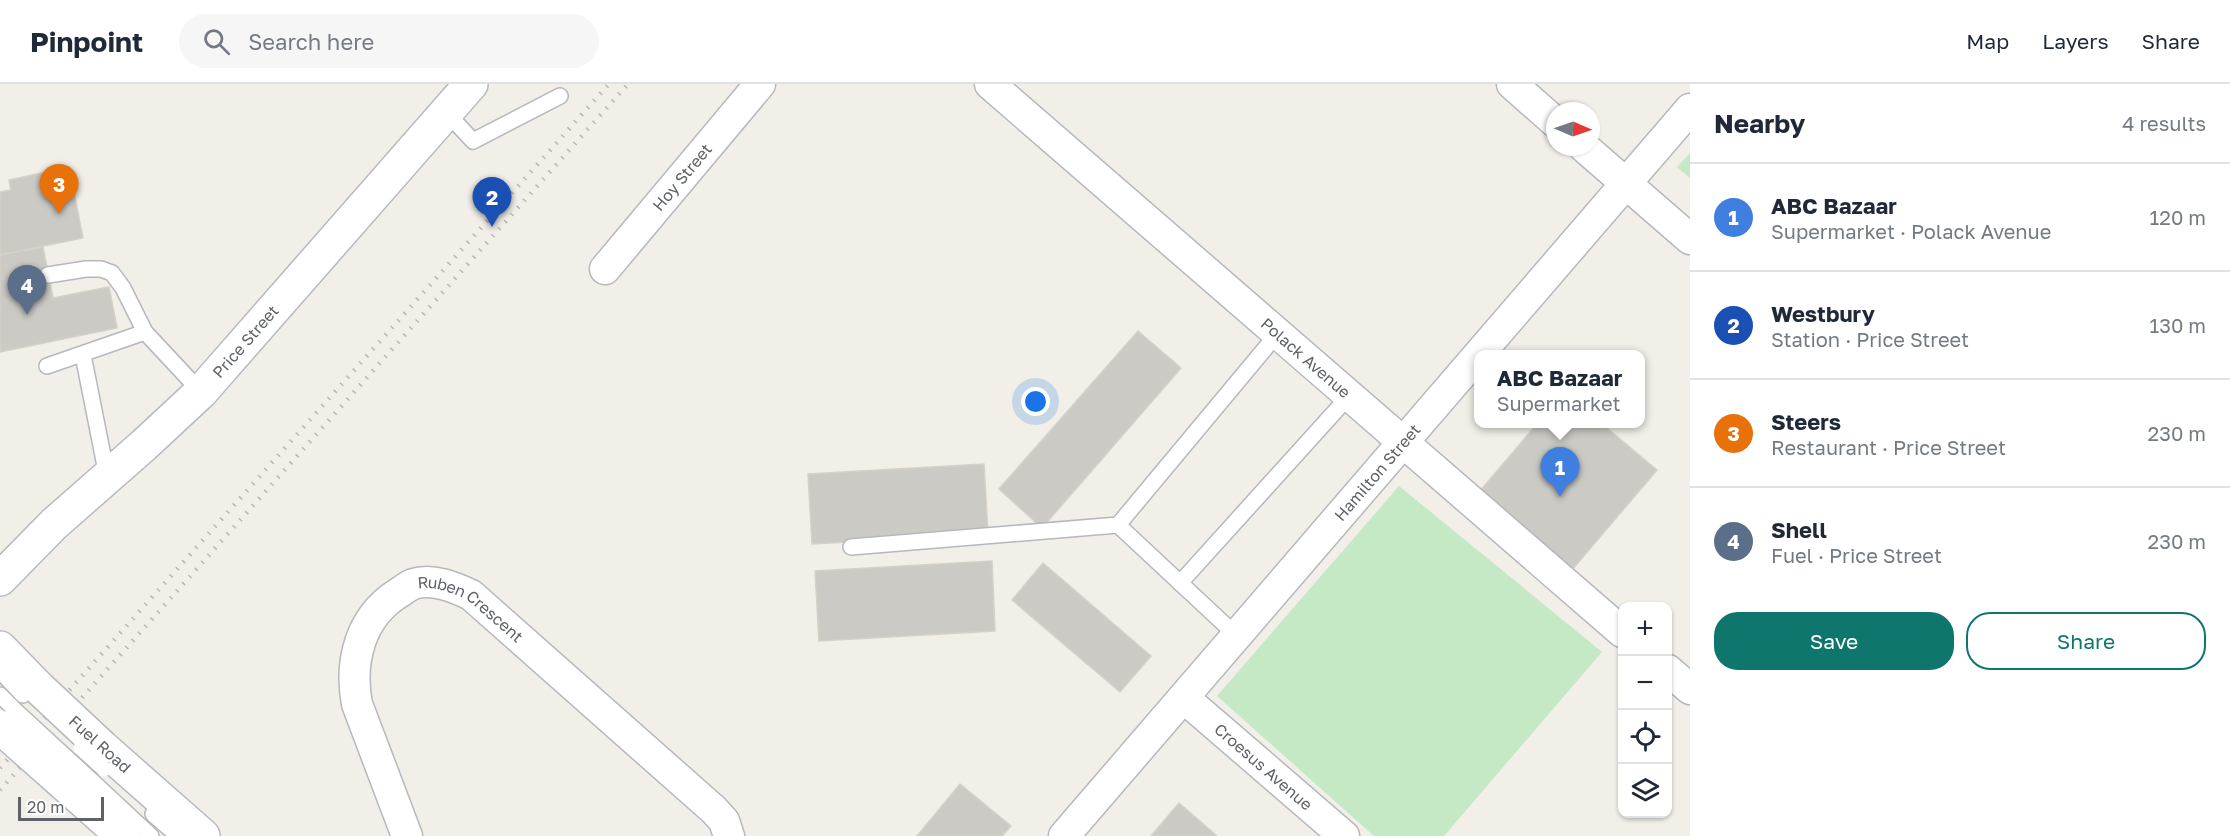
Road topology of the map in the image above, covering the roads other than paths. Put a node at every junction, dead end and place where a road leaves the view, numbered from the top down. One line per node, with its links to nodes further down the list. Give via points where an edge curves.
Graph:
1 (470, 84): 7 (street, Price Street)
2 (760, 84): 12 (street, Hoy Street)
3 (990, 84): 15 (street, Polack Avenue)
4 (1512, 84): 8 (street)
5 (560, 96): 7 (lane, via 473,141)
6 (1690, 109): 10 (street, Hamilton Street)
7 (446, 112): 20 (street, Price Street)
8 (1546, 114)
9 (1594, 156): 10 (street)
10 (1626, 184): 11 (street); 16 (street, Hamilton Street)
11 (1690, 239)
12 (605, 269)
13 (48, 275): 14 (lane, via 86,269 112,273)
14 (145, 332): 17 (lane); 20 (lane)
15 (1278, 333): 21 (street, Polack Avenue); 25 (lane)
16 (1481, 350)
17 (83, 355): 19 (lane); 23 (lane)
18 (1474, 358): 22 (street, Hamilton Street)
19 (47, 366)
20 (201, 392): 23 (street, Price Street)
21 (1350, 396): 22 (street, Polack Avenue); 29 (lane)
22 (1402, 441): 30 (street, Polack Avenue); 31 (street, Hamilton Street)
23 (107, 476): 24 (street, Price Street)
24 (54, 524): 26 (street); 28 (street, Price Street)
25 (1118, 525): 27 (lane); 29 (lane)
26 (0, 543)
27 (852, 547)
28 (0, 579)
29 (1180, 583): 31 (lane)
30 (1618, 628)
31 (1237, 636): 38 (street, Hamilton Street)
32 (0, 648): 37 (street, Fuel Road)
33 (0, 671): 37 (lane)
34 (1672, 673): 35 (street)
35 (1690, 689)
36 (0, 695): 39 (lane)
37 (31, 695): 45 (street, Fuel Road, bridge, via 98,758)
38 (1184, 698): 48 (street, Hamilton Street); 49 (street, Croesus Avenue)
39 (9, 719): 40 (street, bridge)
40 (86, 789): 42 (street); 43 (lane)
41 (145, 806): 44 (lane)
42 (123, 836)
43 (151, 836)
44 (178, 836)
45 (203, 836)
46 (407, 836): 47 (street, Ruben Crescent, via 357,704 354,664 359,642 387,601 412,584 434,583 453,586 471,595 714,810 724,821)
47 (729, 836)
48 (1064, 836)
49 (1344, 836)

